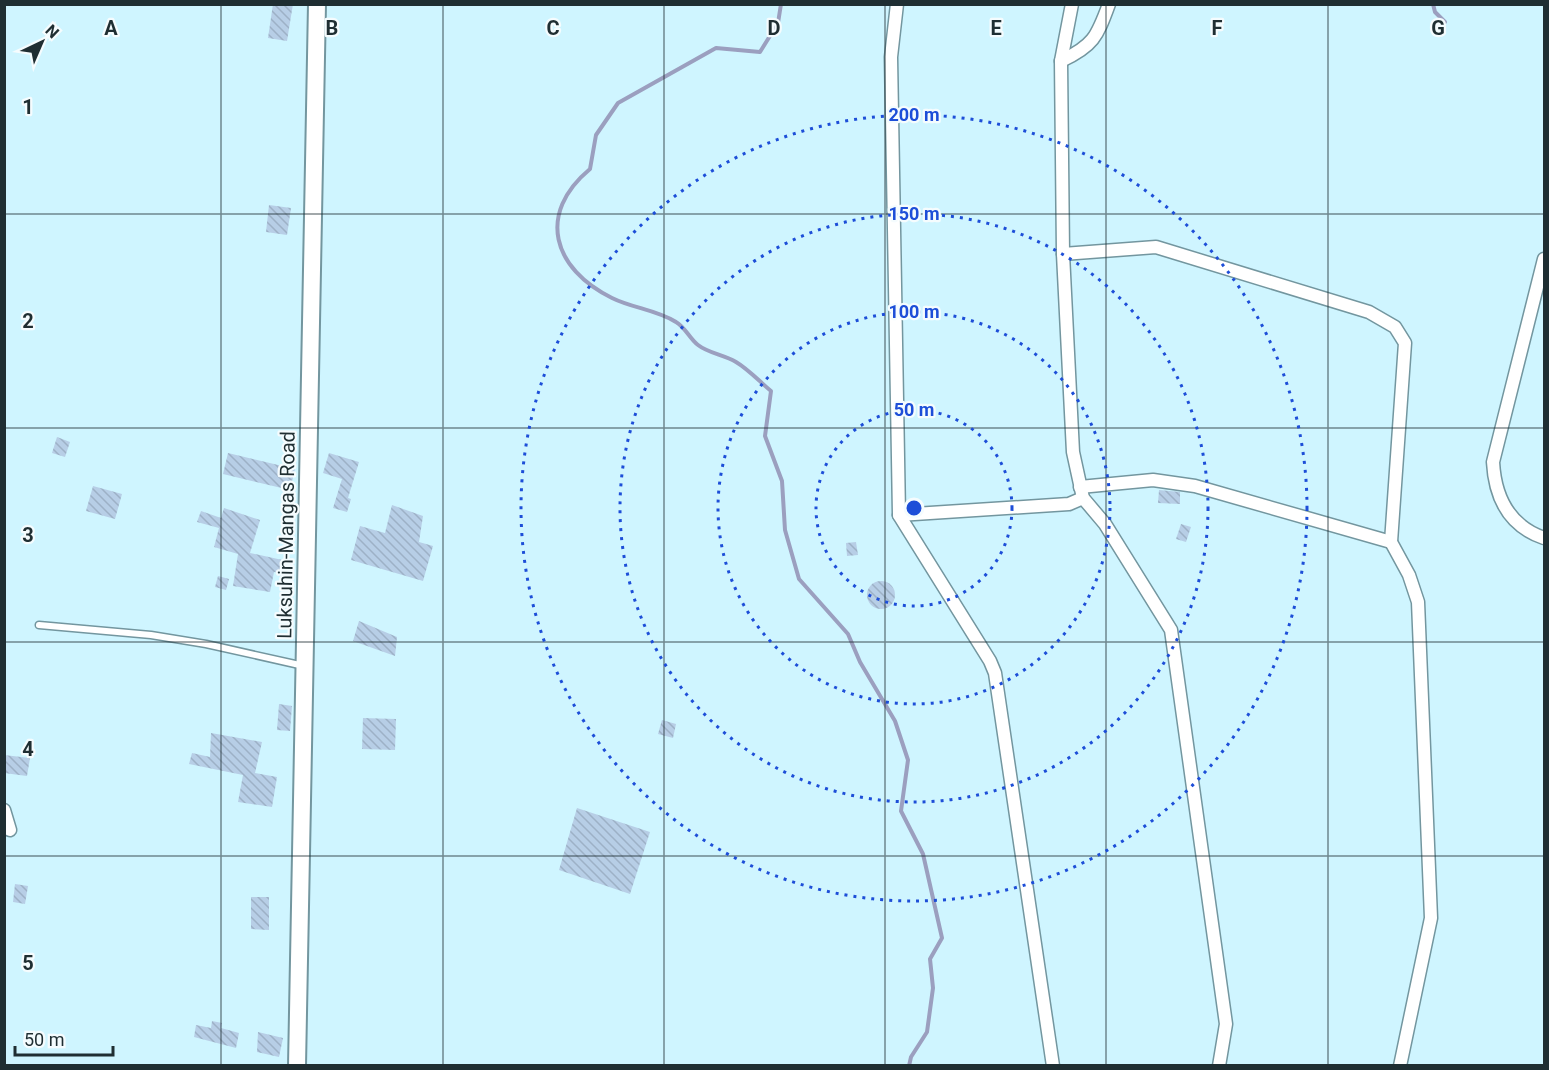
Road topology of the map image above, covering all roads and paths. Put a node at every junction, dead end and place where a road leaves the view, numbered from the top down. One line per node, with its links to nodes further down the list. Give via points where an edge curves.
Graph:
1 (317, 4): 13 (main road, Luksuhin-Mangas Road)
2 (897, 4): 9 (street, via 891,57)
3 (1072, 4): 5 (street)
4 (1109, 4): 5 (street, via 1094,40 1084,50)
5 (1061, 61): 6 (street)
6 (1063, 254): 8 (street, via 1073,452); 11 (street, via 1156,247 1369,312 1395,327 1405,343)
7 (1545, 259): 10 (street, via 1493,462 1494,484 1508,515)
8 (1082, 492): 9 (street, via 1069,504); 11 (street, via 1153,480 1195,486); 18 (street, via 1171,630 1226,1024)
9 (899, 515): 17 (street, via 995,674)
10 (1545, 538)
11 (1391, 542): 19 (street, via 1418,602 1431,918)
12 (39, 625): 13 (lane, via 173,638)
13 (305, 666): 16 (main road, Luksuhin-Mangas Road)
14 (4, 810): 15 (street, via 10,830)
15 (4, 827)
16 (297, 1065)
17 (1053, 1065)
18 (1219, 1065)
19 (1400, 1065)

